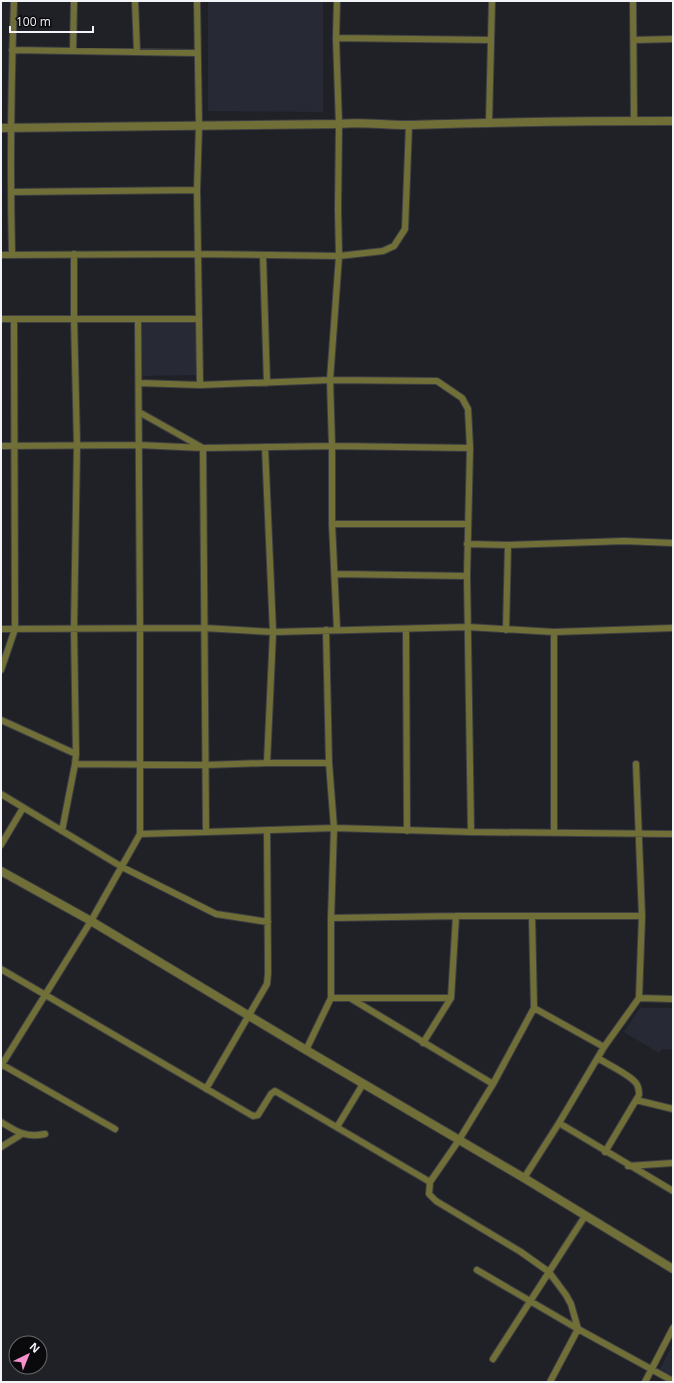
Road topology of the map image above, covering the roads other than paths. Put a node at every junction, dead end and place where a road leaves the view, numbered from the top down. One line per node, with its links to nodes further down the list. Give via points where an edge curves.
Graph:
1 (14, 1): 12 (street)
2 (74, 1): 13 (street)
3 (135, 1): 14 (street)
4 (197, 1): 15 (street)
5 (337, 1): 8 (street)
6 (492, 1): 10 (street)
7 (633, 1): 11 (street)
8 (336, 38): 10 (street); 19 (street)
9 (673, 39): 11 (street)
10 (491, 40): 18 (street)
11 (634, 40): 16 (street)
12 (12, 50): 13 (street); 23 (street)
13 (73, 51): 14 (street)
14 (136, 52): 15 (street)
15 (197, 53): 21 (street)
16 (634, 121): 17 (street); 18 (street)
17 (673, 121)
18 (489, 122): 20 (street)
19 (339, 124): 20 (street); 21 (street); 31 (street)
20 (409, 125): 31 (street, via 405,229 394,246 383,251)
21 (199, 126): 23 (street); 24 (street)
22 (1, 128): 23 (street)
23 (12, 128): 25 (street)
24 (197, 190): 25 (street); 28 (street)
25 (11, 192): 26 (street)
26 (12, 254): 27 (street); 29 (street)
27 (74, 254): 28 (street); 32 (street)
28 (198, 254): 30 (street); 36 (street)
29 (1, 255)
30 (263, 256): 31 (street); 39 (street)
31 (339, 256): 37 (street)
32 (74, 318): 34 (street); 35 (street); 43 (street)
33 (1, 319): 34 (street)
34 (14, 319): 45 (street)
35 (138, 319): 36 (street); 38 (street)
36 (199, 319): 40 (street)
37 (330, 380): 39 (street); 46 (street); 49 (street, via 437,381 462,398 468,409)
38 (139, 383): 40 (street); 41 (street)
39 (267, 383): 40 (street)
40 (200, 385)
41 (139, 412): 42 (street); 48 (street)
42 (139, 444): 43 (street); 48 (street); 58 (street)
43 (77, 445): 45 (street); 63 (street)
44 (1, 446): 45 (street)
45 (14, 446): 62 (street)
46 (332, 446): 47 (street); 49 (street); 50 (street)
47 (265, 447): 48 (street); 68 (street)
48 (203, 448): 59 (street)
49 (470, 448): 51 (street)
50 (332, 524): 51 (street); 55 (street)
51 (468, 524): 53 (street)
52 (673, 543): 54 (street, via 610,541)
53 (467, 544): 54 (street); 56 (street)
54 (508, 545): 67 (street)
55 (335, 574): 56 (street); 66 (street)
56 (467, 576): 57 (street)
57 (468, 627): 64 (street); 67 (street); 86 (street)
58 (140, 628): 59 (street); 63 (street); 77 (street)
59 (204, 628): 68 (street); 78 (street)
60 (673, 628): 69 (street)
61 (1, 629): 62 (street)
62 (15, 629): 63 (street); 70 (street)
63 (74, 629): 72 (street)
64 (406, 629): 66 (street); 83 (street)
65 (326, 630): 66 (street); 68 (street); 75 (street)
66 (337, 630)
67 (506, 630): 69 (street)
68 (273, 632): 73 (street)
69 (554, 632): 87 (street)
70 (1, 670)
71 (1, 720): 72 (street)
72 (76, 754): 74 (street)
73 (267, 763): 75 (street); 78 (street)
74 (75, 764): 77 (street); 84 (street)
75 (329, 764): 81 (street)
76 (636, 764): 89 (street)
77 (140, 765): 78 (street); 88 (street)
78 (206, 765): 85 (street)
79 (1, 794): 80 (street)
80 (23, 808): 84 (street); 91 (street)
81 (334, 828): 82 (street); 83 (street); 97 (street)
82 (267, 830): 85 (street); 99 (street)
83 (407, 830): 86 (street)
84 (62, 831): 92 (street)
85 (206, 832): 88 (street)
86 (471, 832): 87 (street)
87 (554, 832): 89 (street)
88 (140, 834): 92 (street)
89 (639, 834): 90 (street); 96 (street)
90 (673, 834)
91 (1, 844)
92 (122, 867): 98 (street); 99 (street, via 216,914)
93 (1, 871): 98 (street)
94 (456, 916): 95 (street); 97 (street); 104 (street)
95 (532, 916): 96 (street); 107 (street)
96 (642, 916): 105 (street)
97 (331, 918): 102 (street)
98 (91, 921): 101 (street); 108 (street)
99 (268, 922): 108 (street, via 267,984)
100 (1, 969): 101 (street)
101 (45, 994): 113 (street); 116 (street)
102 (331, 998): 103 (street); 111 (street)
103 (350, 998): 104 (street); 109 (street)
104 (451, 998): 109 (street)
105 (640, 998): 106 (street); 110 (street)
106 (673, 999)
107 (534, 1008): 110 (street); 115 (street)
108 (248, 1015): 111 (street); 116 (street)
109 (423, 1043): 115 (street)
110 (604, 1047): 112 (street)
111 (306, 1050): 114 (street)
112 (598, 1058): 117 (street, via 637,1084 639,1095); 120 (street)
113 (1, 1065): 122 (street)
114 (363, 1084): 121 (street); 125 (street)
115 (493, 1084): 125 (street)
116 (206, 1089): 121 (street, via 253,1116 258,1114 275,1091)
117 (636, 1100): 118 (street); 127 (street)
118 (673, 1109)
119 (1, 1122): 123 (street)
120 (559, 1123): 127 (street); 130 (street)
121 (337, 1127): 131 (street)
122 (115, 1129)
123 (22, 1134): 124 (street); 126 (street)
124 (45, 1134)
125 (459, 1140): 130 (street); 131 (street)
126 (1, 1147)
127 (605, 1152): 129 (street)
128 (673, 1163): 129 (street)
129 (628, 1166): 132 (street)
130 (524, 1178): 133 (street)
131 (430, 1182): 136 (street, via 429,1194 436,1200)
132 (673, 1191)
133 (585, 1216): 134 (street); 136 (street)
134 (673, 1269)
135 (477, 1270): 137 (street)
136 (549, 1272): 137 (street); 139 (street, via 566,1294)
137 (530, 1301): 139 (street); 140 (street)
138 (673, 1328): 141 (street)
139 (578, 1329): 141 (street); 143 (street)
140 (493, 1359)
141 (652, 1370): 142 (street); 144 (street)
142 (673, 1381)
143 (550, 1382)
144 (645, 1382)

